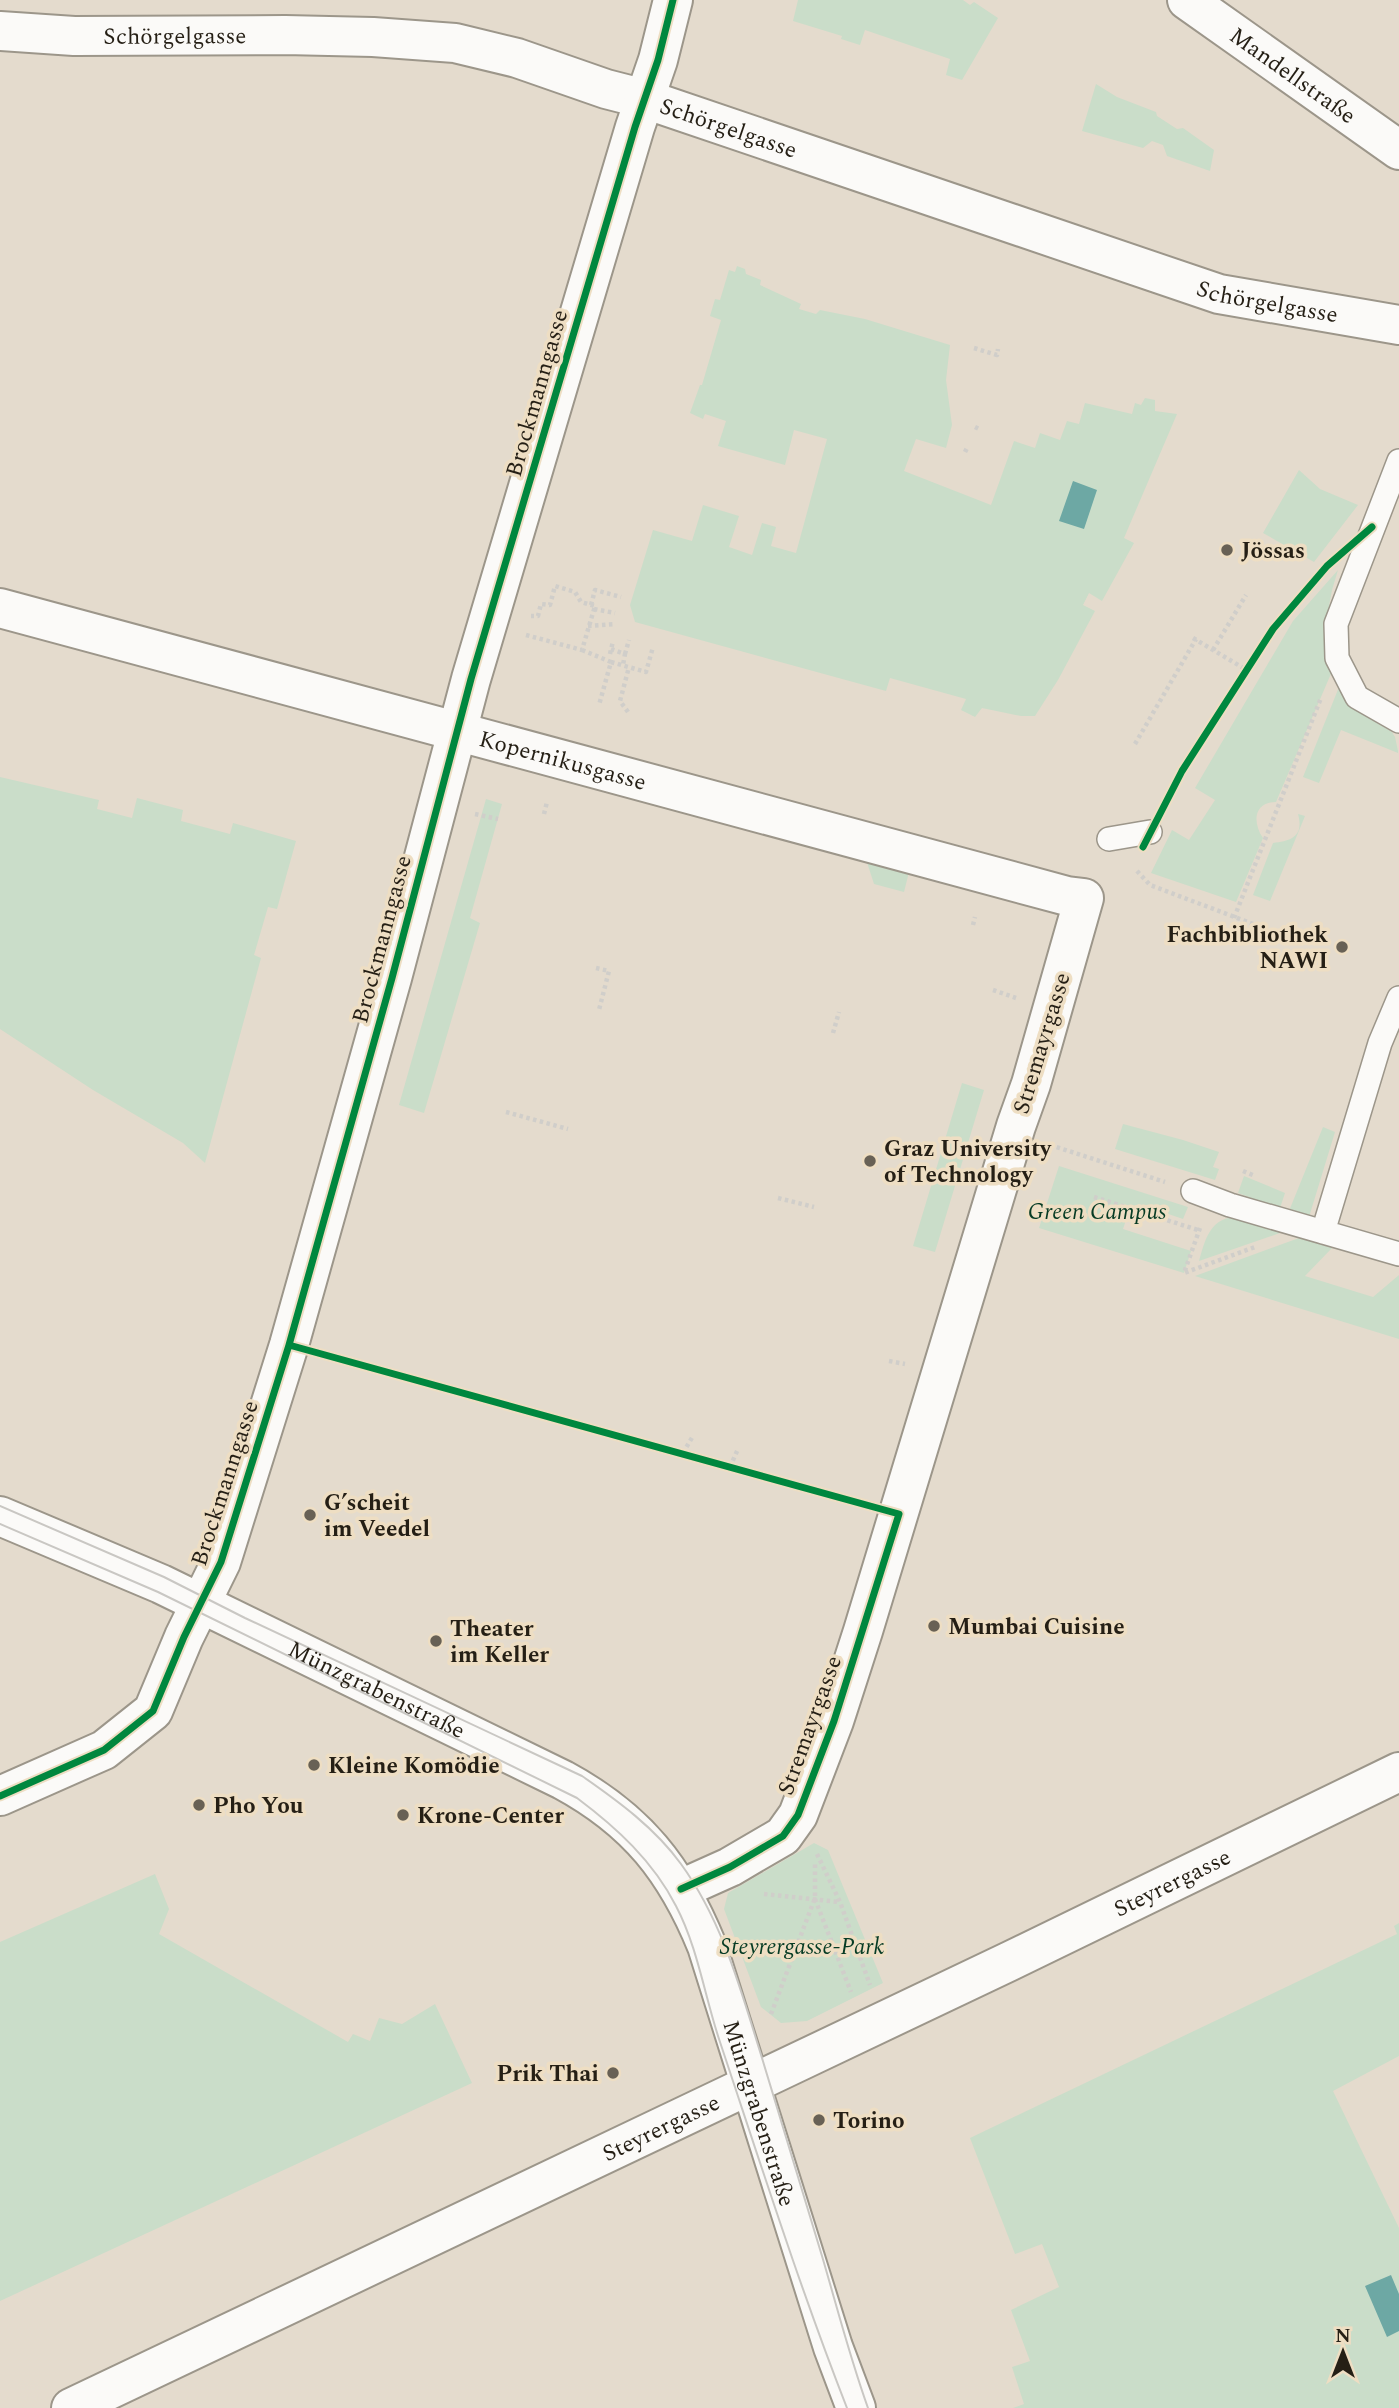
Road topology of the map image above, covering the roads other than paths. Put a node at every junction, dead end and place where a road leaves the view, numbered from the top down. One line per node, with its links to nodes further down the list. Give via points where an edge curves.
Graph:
1 (673, 0): 4 (street, Brockmanngasse)
2 (1187, 0): 5 (street, Mandellstraße)
3 (0, 31): 4 (street, Schörgelgasse, via 74,36 373,37 456,43)
4 (645, 99): 6 (street, Schörgelgasse, via 1219,294); 10 (street, Brockmanngasse)
5 (1399, 150)
6 (1399, 325)
7 (1399, 461): 9 (lane, via 1336,624 1337,658 1357,697)
8 (0, 608): 10 (street, Kopernikusgasse)
9 (1399, 721)
10 (456, 732): 13 (street, Kopernikusgasse); 19 (street, Brockmanngasse, via 289,1345 221,1562)
11 (1150, 832): 12 (lane)
12 (1109, 839)
13 (1084, 898): 22 (street, Stremayrgasse, via 900,1514 834,1721 798,1815 783,1836)
14 (1399, 998): 16 (lane)
15 (1193, 1191): 16 (lane)
16 (1316, 1230): 17 (lane)
17 (1399, 1254)
18 (0, 1516): 19 (street, Münzgrabenstraße)
19 (201, 1604): 21 (street, Brockmanngasse, via 153,1712 104,1750); 22 (street, Münzgrabenstraße, via 590,1796 650,1846)
20 (1399, 1772): 23 (street, Steyrergasse)
21 (0, 1796)
22 (681, 1889): 23 (street, Münzgrabenstraße, via 707,1946)
23 (751, 2085): 24 (street, Steyrergasse); 25 (street, Münzgrabenstraße)
24 (71, 2408)
25 (856, 2408)

